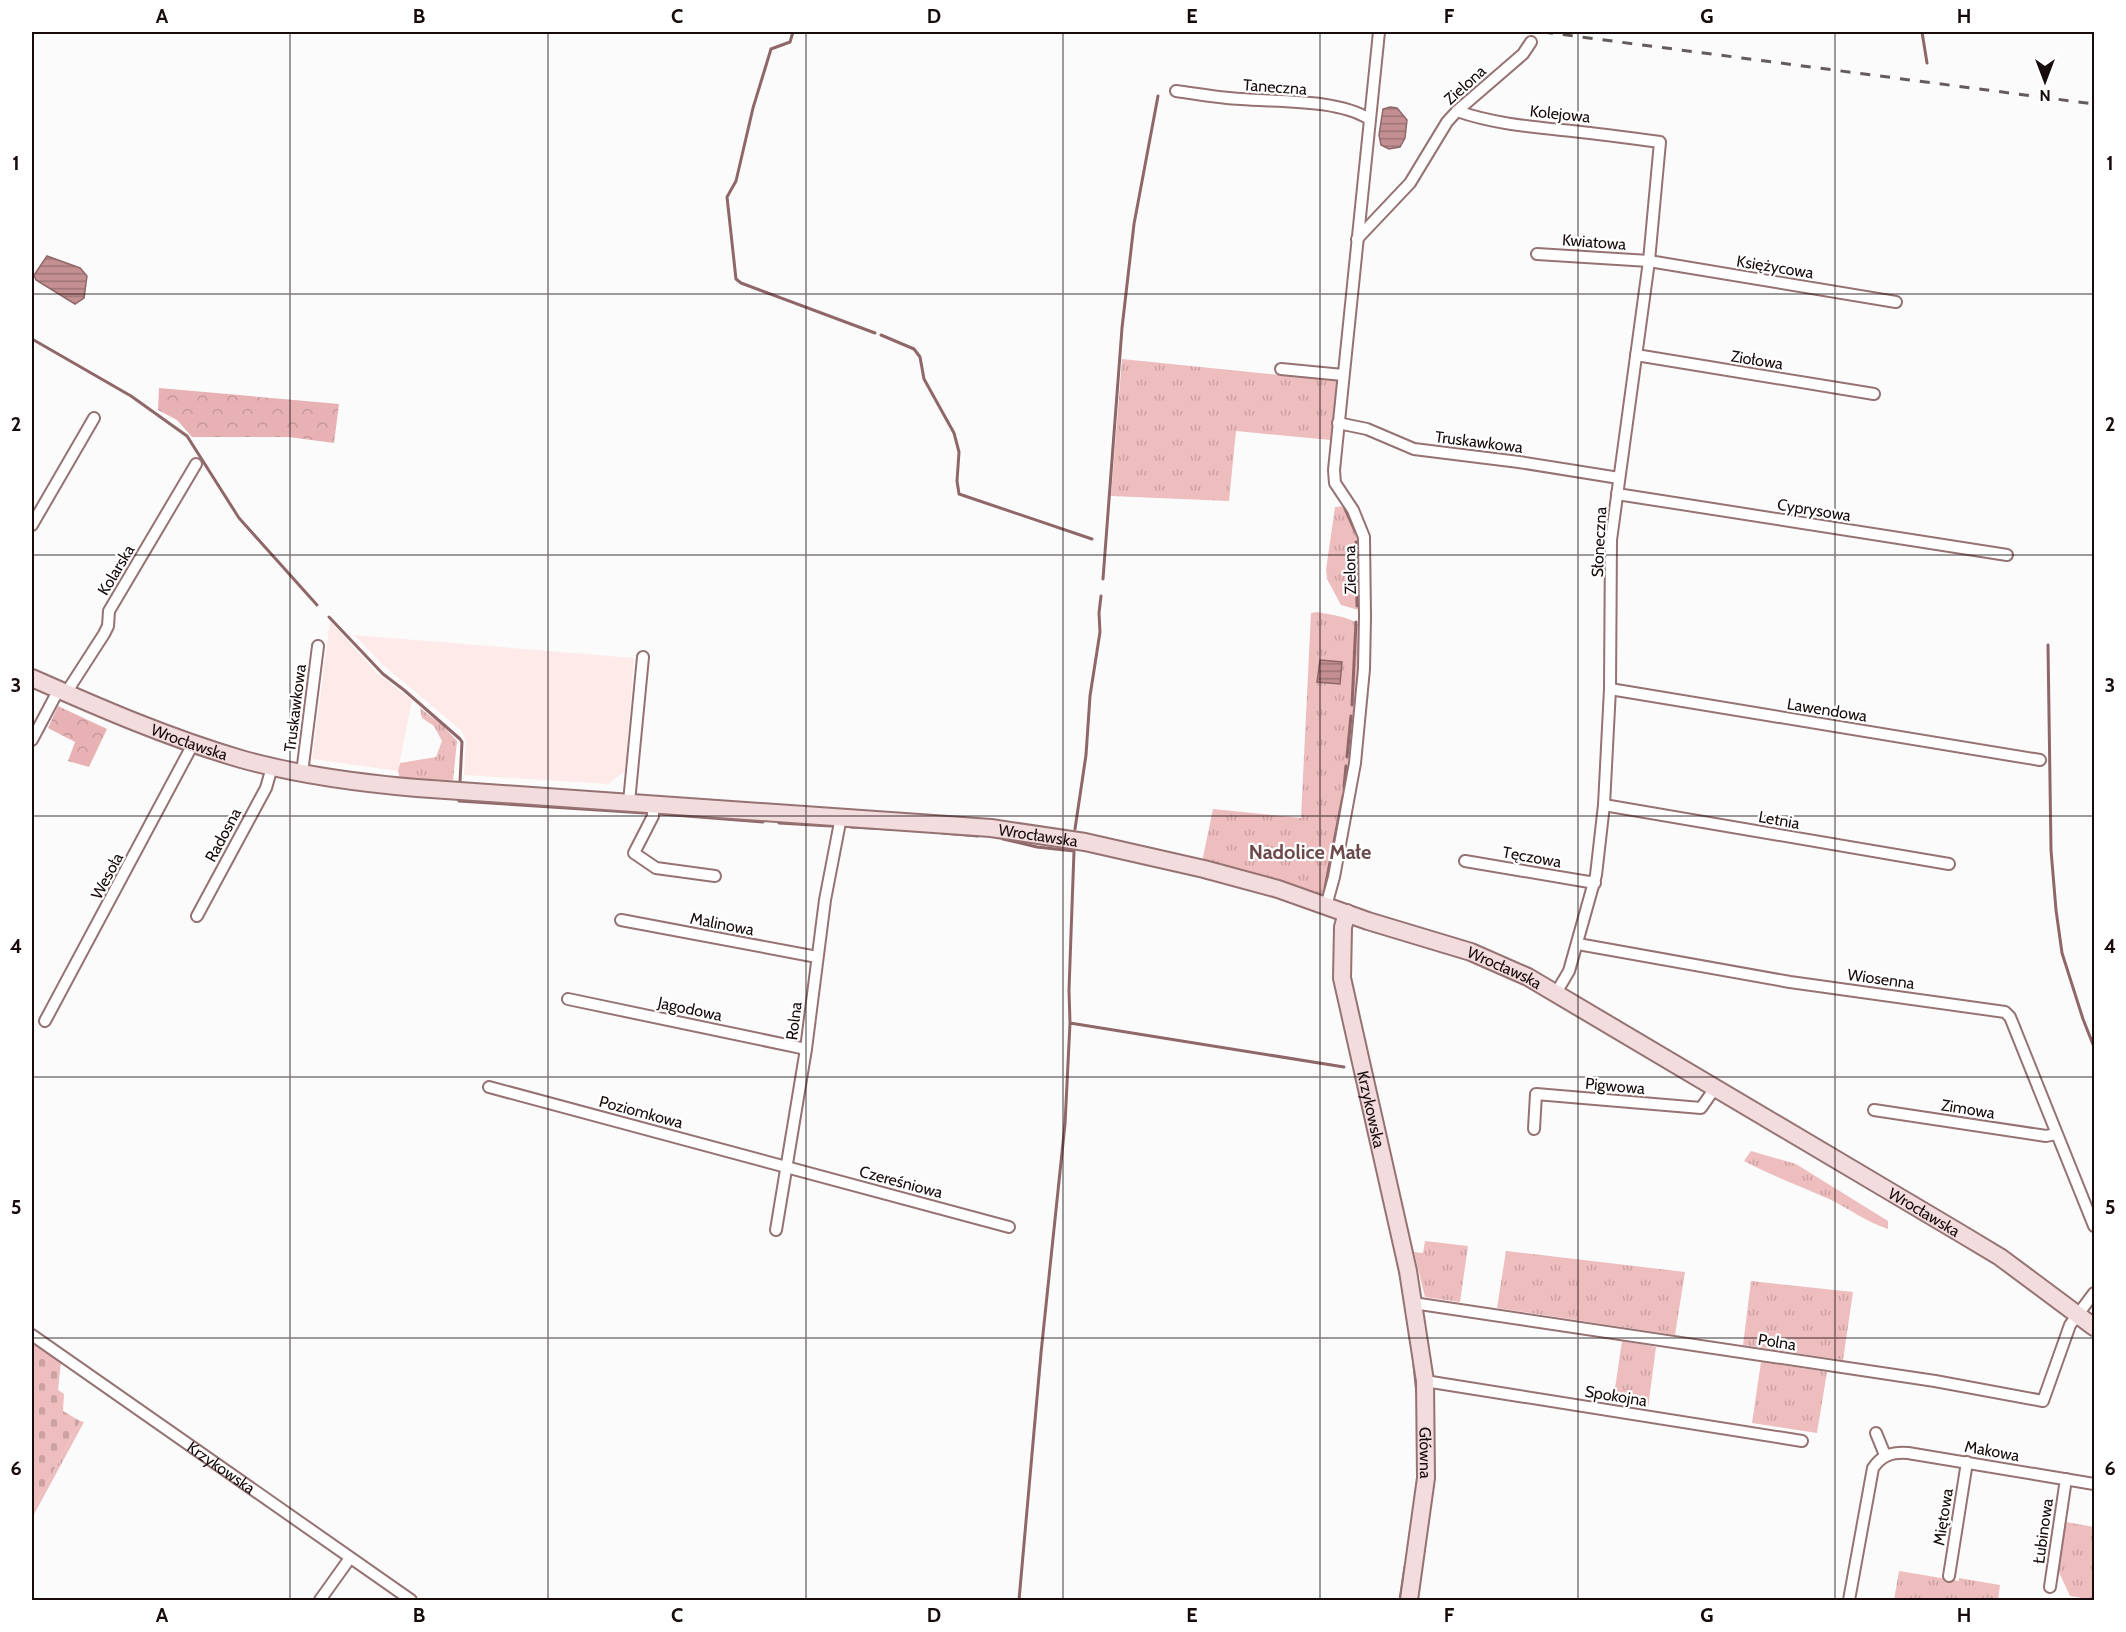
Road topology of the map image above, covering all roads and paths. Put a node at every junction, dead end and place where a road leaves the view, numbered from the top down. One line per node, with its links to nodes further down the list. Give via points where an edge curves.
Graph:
1 (1380, 32): 5 (street, Zielona)
2 (1531, 42): 4 (street, Zielona, via 1523,54)
3 (1176, 92): 5 (street, Taneczna, via 1316,105 1358,112)
4 (1457, 111): 6 (street, Kolejowa, via 1524,126); 7 (street, Zielona, via 1410,183)
5 (1369, 119): 7 (street, Zielona)
6 (1660, 142): 9 (street, Słoneczna)
7 (1357, 239): 13 (street, Zielona)
8 (1537, 254): 9 (street, Kwiatowa)
9 (1649, 261): 10 (street, Księżycowa); 11 (street, Słoneczna)
10 (1896, 302)
11 (1636, 355): 14 (street, Ziołowa); 18 (street, Słoneczna)
12 (1281, 369): 13 (street)
13 (1343, 375): 16 (street, Zielona)
14 (1874, 394)
15 (94, 418): 20 (street)
16 (1338, 423): 18 (street, Truskawkowa, via 1367,429 1414,449); 40 (street, Zielona, via 1335,483 1353,510 1364,537 1364,669 1355,763)
17 (196, 464): 26 (street, Kolarska, via 109,611 104,634)
18 (1619, 478): 19 (street, Słoneczna)
19 (1617, 494): 21 (street, Cyprysowa); 25 (street, Słoneczna, via 1611,540)
20 (32, 525)
21 (2007, 555)
22 (318, 646): 31 (street, Truskawkowa)
23 (643, 657): 32 (street)
24 (32, 678): 26 (street, Wrocławska)
25 (1610, 689): 29 (street, Lawendowa); 34 (street, Słoneczna)
26 (62, 691): 27 (street, Kolarska); 28 (street, Wrocławska)
27 (32, 740)
28 (193, 744): 30 (street, Wrocławska); 48 (street, Wesoła)
29 (2040, 760)
30 (272, 767): 31 (street, Wrocławska); 42 (street, Radosna, via 266,788)
31 (302, 773): 32 (street, Wrocławska, via 417,788)
32 (629, 802): 33 (street, Wrocławska)
33 (653, 804): 35 (street, Wrocławska); 38 (street, via 652,816 634,853 657,868)
34 (1604, 806): 37 (street, Letnia); 39 (street, Słoneczna)
35 (837, 816): 40 (street, Wrocławska, via 957,824 1062,838 1204,869); 45 (street, Rolna)
36 (1465, 861): 39 (street, Tęczowa)
37 (1949, 864)
38 (716, 876)
39 (1595, 883): 44 (street, Słoneczna)
40 (1326, 906): 41 (street, Wrocławska)
41 (1347, 913): 46 (street, Wrocławska, via 1496,962); 60 (street, Krzykowska, via 1342,978)
42 (197, 916)
43 (621, 920): 45 (street, Malinowa)
44 (1578, 944): 46 (street); 54 (street, Wiosenna, via 1790,982 2005,1012)
45 (817, 957): 49 (street, Rolna)
46 (1556, 993): 51 (street, Wrocławska)
47 (568, 999): 49 (street, Jagodowa)
48 (45, 1022)
49 (806, 1049): 55 (street, Rolna)
50 (489, 1087): 55 (street, Poziomkowa)
51 (1715, 1088): 53 (street, Pigwowa, via 1701,1108 1536,1094); 61 (street, Wrocławska, via 1990,1251)
52 (1874, 1110): 54 (street, Zimowa, via 2046,1136)
53 (1534, 1129)
54 (2056, 1134): 56 (street, Wiosenna)
55 (786, 1166): 57 (street, Czereśniowa); 58 (street, Rolna)
56 (2094, 1226)
57 (1009, 1227)
58 (776, 1230)
59 (2094, 1294): 61 (street)
60 (1413, 1303): 61 (street, Polna, via 1935,1381 2043,1401 2070,1325); 64 (street, Główna)
61 (2078, 1314): 62 (street, Wrocławska)
62 (2094, 1327)
63 (32, 1335): 71 (street, Krzykowska)
64 (1425, 1381): 66 (street, Spokojna); 76 (street, Główna, via 1426,1478)
65 (1876, 1433): 67 (street)
66 (1802, 1441)
67 (1885, 1455): 68 (street, Makowa, via 1908,1453); 77 (street, via 1873,1468)
68 (1967, 1462): 69 (street, Makowa); 72 (street, Miętowa)
69 (2066, 1479): 70 (street, Makowa); 73 (street, Łubinowa)
70 (2094, 1484)
71 (350, 1558): 74 (street); 75 (street, Krzykowska)
72 (1948, 1576)
73 (2050, 1587)
74 (320, 1600)
75 (411, 1600)
76 (1409, 1600)
77 (1849, 1600)

